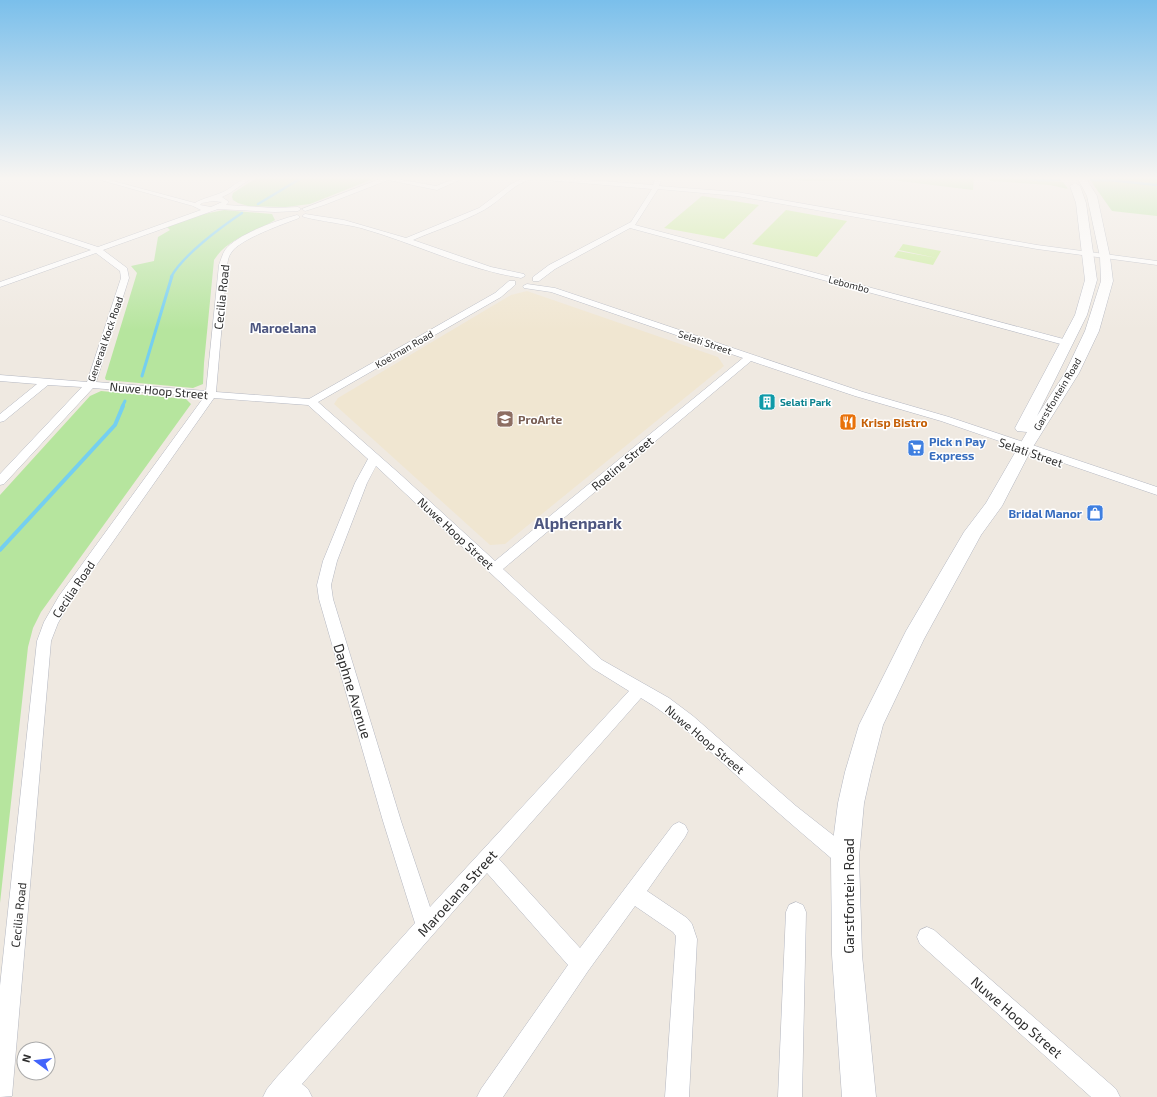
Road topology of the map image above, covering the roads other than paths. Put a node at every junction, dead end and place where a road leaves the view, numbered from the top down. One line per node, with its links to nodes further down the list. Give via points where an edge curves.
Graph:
1 (34, 228): 12 (street, Generaal Kock Road)
2 (153, 228): 12 (street)
3 (268, 228): 30 (street, Cecilia Road, via 237,244 226,255)
4 (368, 228): 11 (street)
5 (435, 228): 11 (street)
6 (626, 228): 16 (street)
7 (638, 228): 25 (street, Lebombo)
8 (931, 228): 13 (street)
9 (1084, 228): 13 (main road, Garstfontein Road)
10 (1099, 228): 14 (main road, Garstfontein Road)
11 (405, 241): 17 (street)
12 (96, 249): 21 (street); 29 (street, Generaal Kock Road, via 124,270 125,278)
13 (1088, 255): 14 (street); 25 (main road, Garstfontein Road, via 1091,280 1086,301)
14 (1105, 257): 15 (street); 33 (main road, Garstfontein Road, via 1107,281 1092,331 1072,373)
15 (1157, 263)
16 (552, 267): 18 (street); 19 (street)
17 (497, 272): 18 (street); 20 (street)
18 (523, 275): 19 (street, Selati Street, via 532,276); 20 (street, Koelman Road)
19 (537, 280): 22 (street, Koelman Road, via 534,284); 23 (street, Selati Street)
20 (511, 282): 22 (street, Selati Street); 24 (street, Koelman Road)
21 (0, 285)
22 (524, 286): 23 (street, Selati Street); 24 (street, Koelman Road)
23 (552, 290): 26 (street, Selati Street)
24 (498, 295): 31 (street, Koelman Road)
25 (1068, 343): 33 (main road, Garstfontein Road)
26 (750, 357): 33 (street, Selati Street, via 885,404); 38 (street, Roeline Street)
27 (0, 378): 28 (street, Nuwe Hoop Street)
28 (46, 381): 29 (street, Nuwe Hoop Street); 32 (street)
29 (90, 384): 30 (street, Nuwe Hoop Street); 35 (street, Generaal Kock Road)
30 (211, 394): 31 (street, Nuwe Hoop Street); 49 (street, Cecilia Road, via 64,600 51,622 44,641)
31 (311, 402): 34 (street, Nuwe Hoop Street)
32 (0, 419)
33 (1019, 446): 36 (street, Selati Street); 37 (street, Selati Street); 41 (main road, Garstfontein Road, via 990,487 973,532 914,637 871,725 851,803)
34 (374, 459): 38 (street, Nuwe Hoop Street); 45 (street, Daphne Avenue, via 361,482 330,561 324,585 387,806)
35 (0, 481)
36 (1157, 491)
37 (1157, 496)
38 (494, 569): 39 (street, Nuwe Hoop Street, via 597,664)
39 (640, 689): 41 (street, Nuwe Hoop Street, via 687,721); 42 (street, Maroelana Street)
40 (679, 831): 43 (street)
41 (845, 857): 53 (main road, Garstfontein Road, via 847,955)
42 (488, 859): 45 (street, Maroelana Street); 47 (street)
43 (633, 893): 47 (street); 51 (street, via 680,925 687,939)
44 (796, 912): 52 (street)
45 (426, 926): 48 (street, Maroelana Street)
46 (926, 937): 54 (street, Nuwe Hoop Street)
47 (581, 964): 50 (street)
48 (286, 1093)
49 (0, 1096)
50 (494, 1096)
51 (677, 1097)
52 (790, 1097)
53 (859, 1097)
54 (1108, 1097)

